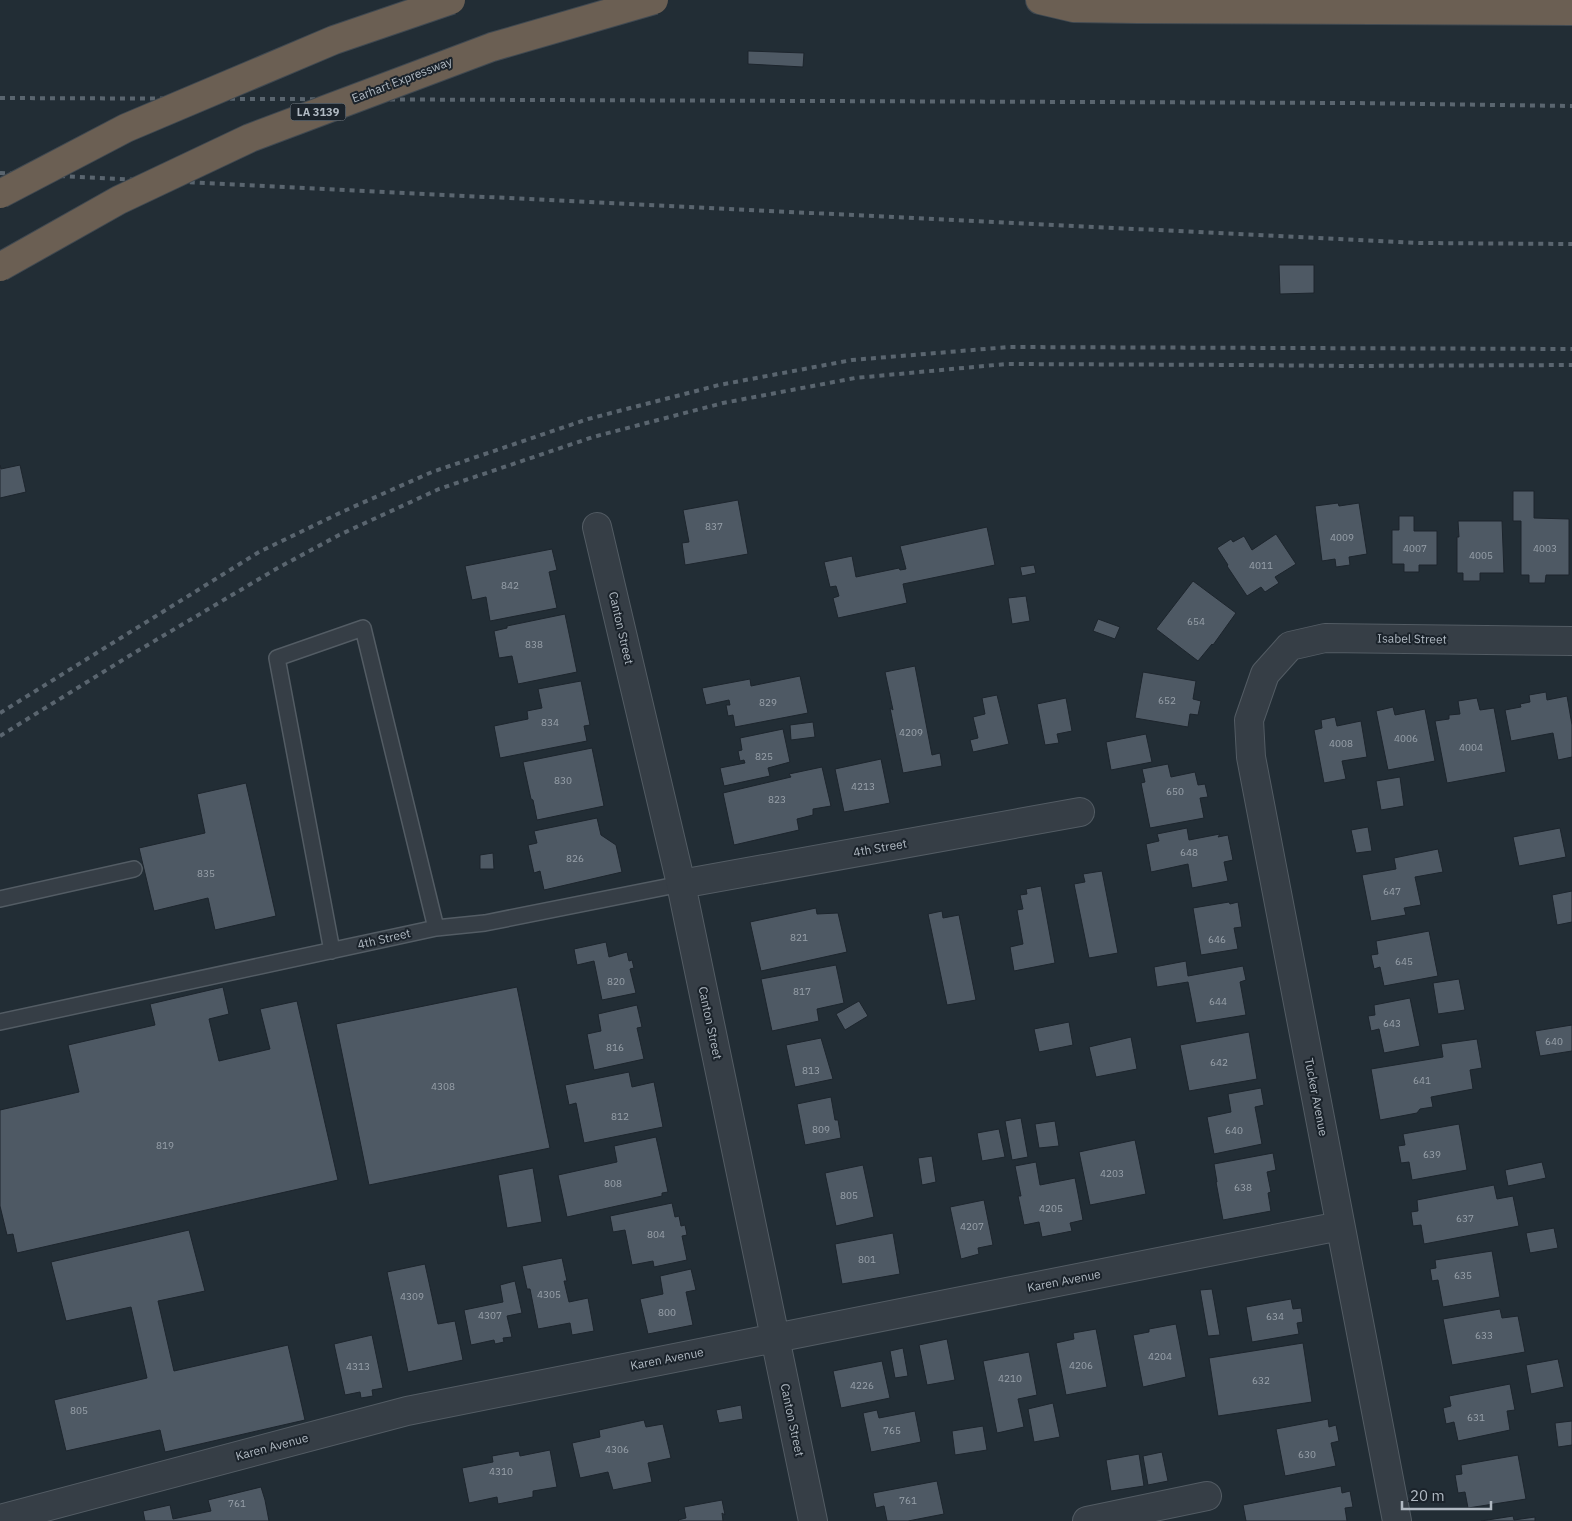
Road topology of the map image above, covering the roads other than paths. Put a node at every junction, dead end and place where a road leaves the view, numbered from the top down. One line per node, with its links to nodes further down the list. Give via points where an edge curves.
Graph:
1 (451, 0): 5 (highway, bridge, via 334,40 135,124)
2 (654, 0): 6 (highway, Earhart Expressway / LA 3139, bridge, via 492,47 250,138 119,200)
3 (1040, 0): 4 (highway, via 1074,8)
4 (1572, 10)
5 (0, 194)
6 (0, 267)
7 (597, 527): 12 (street, Canton Street)
8 (1572, 641): 9 (street, Isabel Street, via 1326,638 1290,646)
9 (1265, 674): 17 (street, Tucker Avenue, via 1249,720 1251,757)
10 (1080, 812): 12 (street, 4th Street)
11 (134, 869): 13 (lane)
12 (681, 884): 14 (lane, 4th Street, via 485,923); 18 (street, Canton Street)
13 (0, 899)
14 (436, 928): 15 (lane, 4th Street); 15 (lane, via 363,628 277,658)
15 (332, 951): 16 (lane, 4th Street)
16 (0, 1022)
17 (1340, 1226): 18 (street, Karen Avenue); 23 (street, Tucker Avenue)
18 (774, 1338): 20 (street, Karen Avenue, via 407,1411); 21 (street, Canton Street)
19 (1207, 1496): 22 (street)
20 (0, 1519)
21 (813, 1521)
22 (1087, 1521)
23 (1397, 1521)

